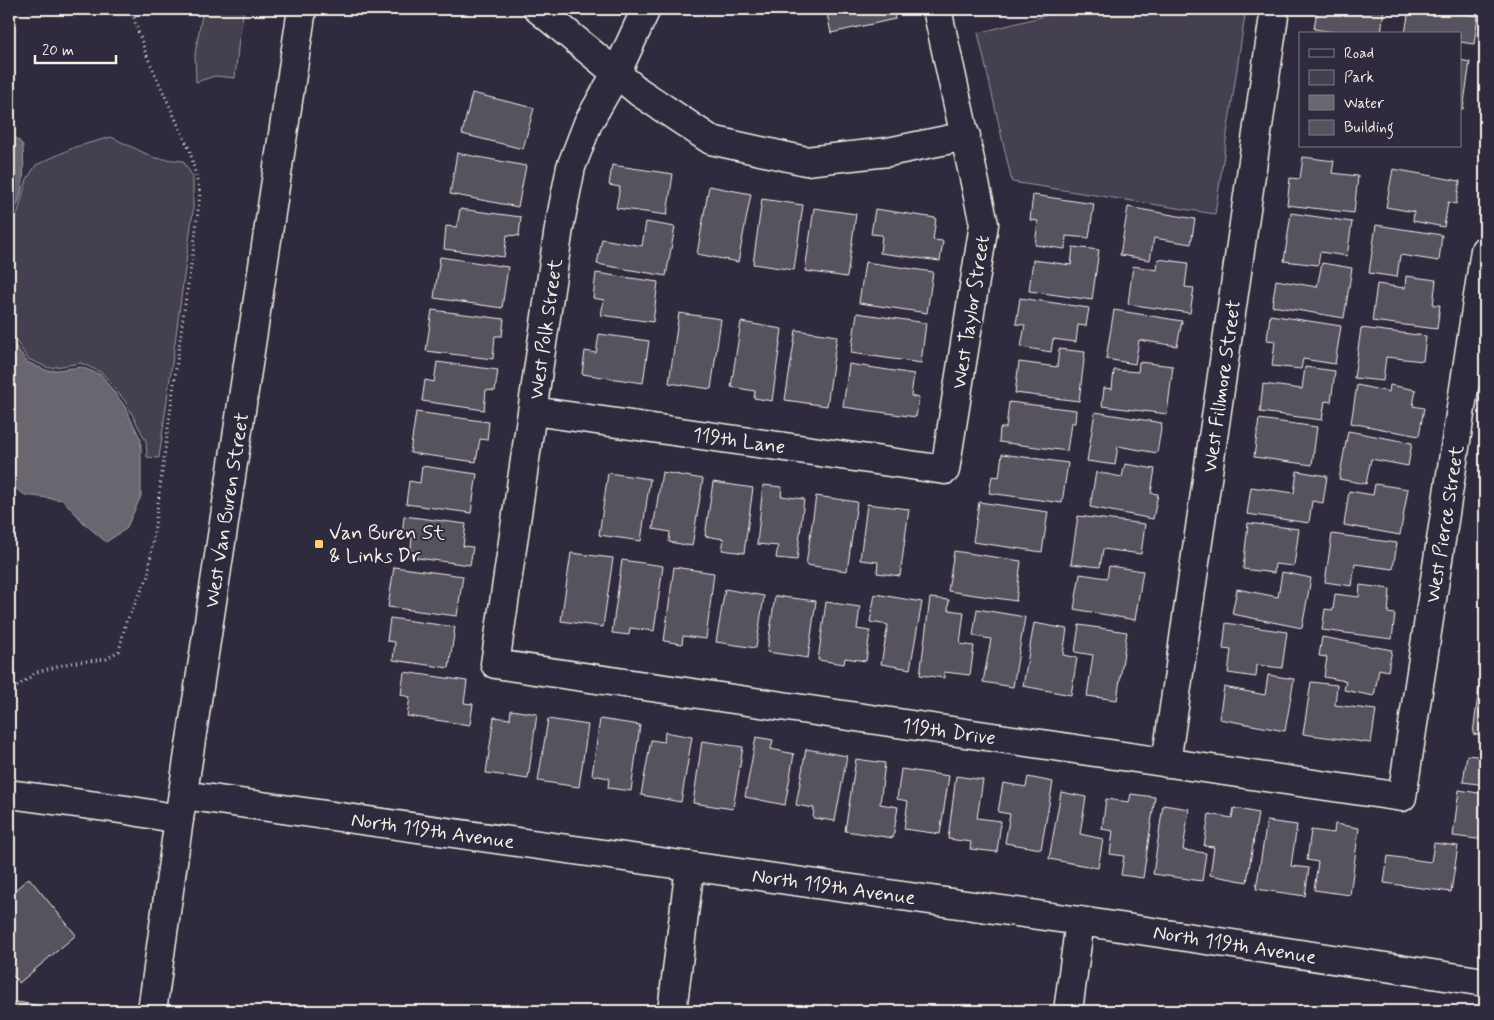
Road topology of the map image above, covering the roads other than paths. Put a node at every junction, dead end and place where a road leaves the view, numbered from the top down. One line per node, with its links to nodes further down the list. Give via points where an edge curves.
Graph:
1 (302, 9): 15 (street, West Van Buren Street)
2 (538, 9): 6 (street)
3 (646, 9): 6 (street, West Polk Street)
4 (937, 9): 7 (street, West Taylor Street)
5 (1275, 9): 12 (street, West Fillmore Street)
6 (617, 72): 7 (street, via 639,92 711,140 806,162 888,152); 9 (street, West Polk Street, via 588,123 571,167)
7 (966, 136): 10 (street, West Taylor Street, via 984,224)
8 (1485, 250): 14 (street, West Pierce Street)
9 (533, 411): 10 (street, 119th Lane); 11 (street, West Polk Street)
10 (945, 470)
11 (495, 664): 12 (street, 119th Drive)
12 (1166, 763): 14 (street, 119th Drive)
13 (9, 794): 15 (street, North 119th Avenue, via 127,810)
14 (1402, 797)
15 (181, 807): 16 (street, North 119th Avenue); 19 (street, West Van Buren Street)
16 (690, 866): 17 (street, North 119th Avenue); 20 (street)
17 (1080, 921): 18 (street, North 119th Avenue); 21 (street)
18 (1485, 982)
19 (152, 1011)
20 (672, 1011)
21 (1068, 1011)

